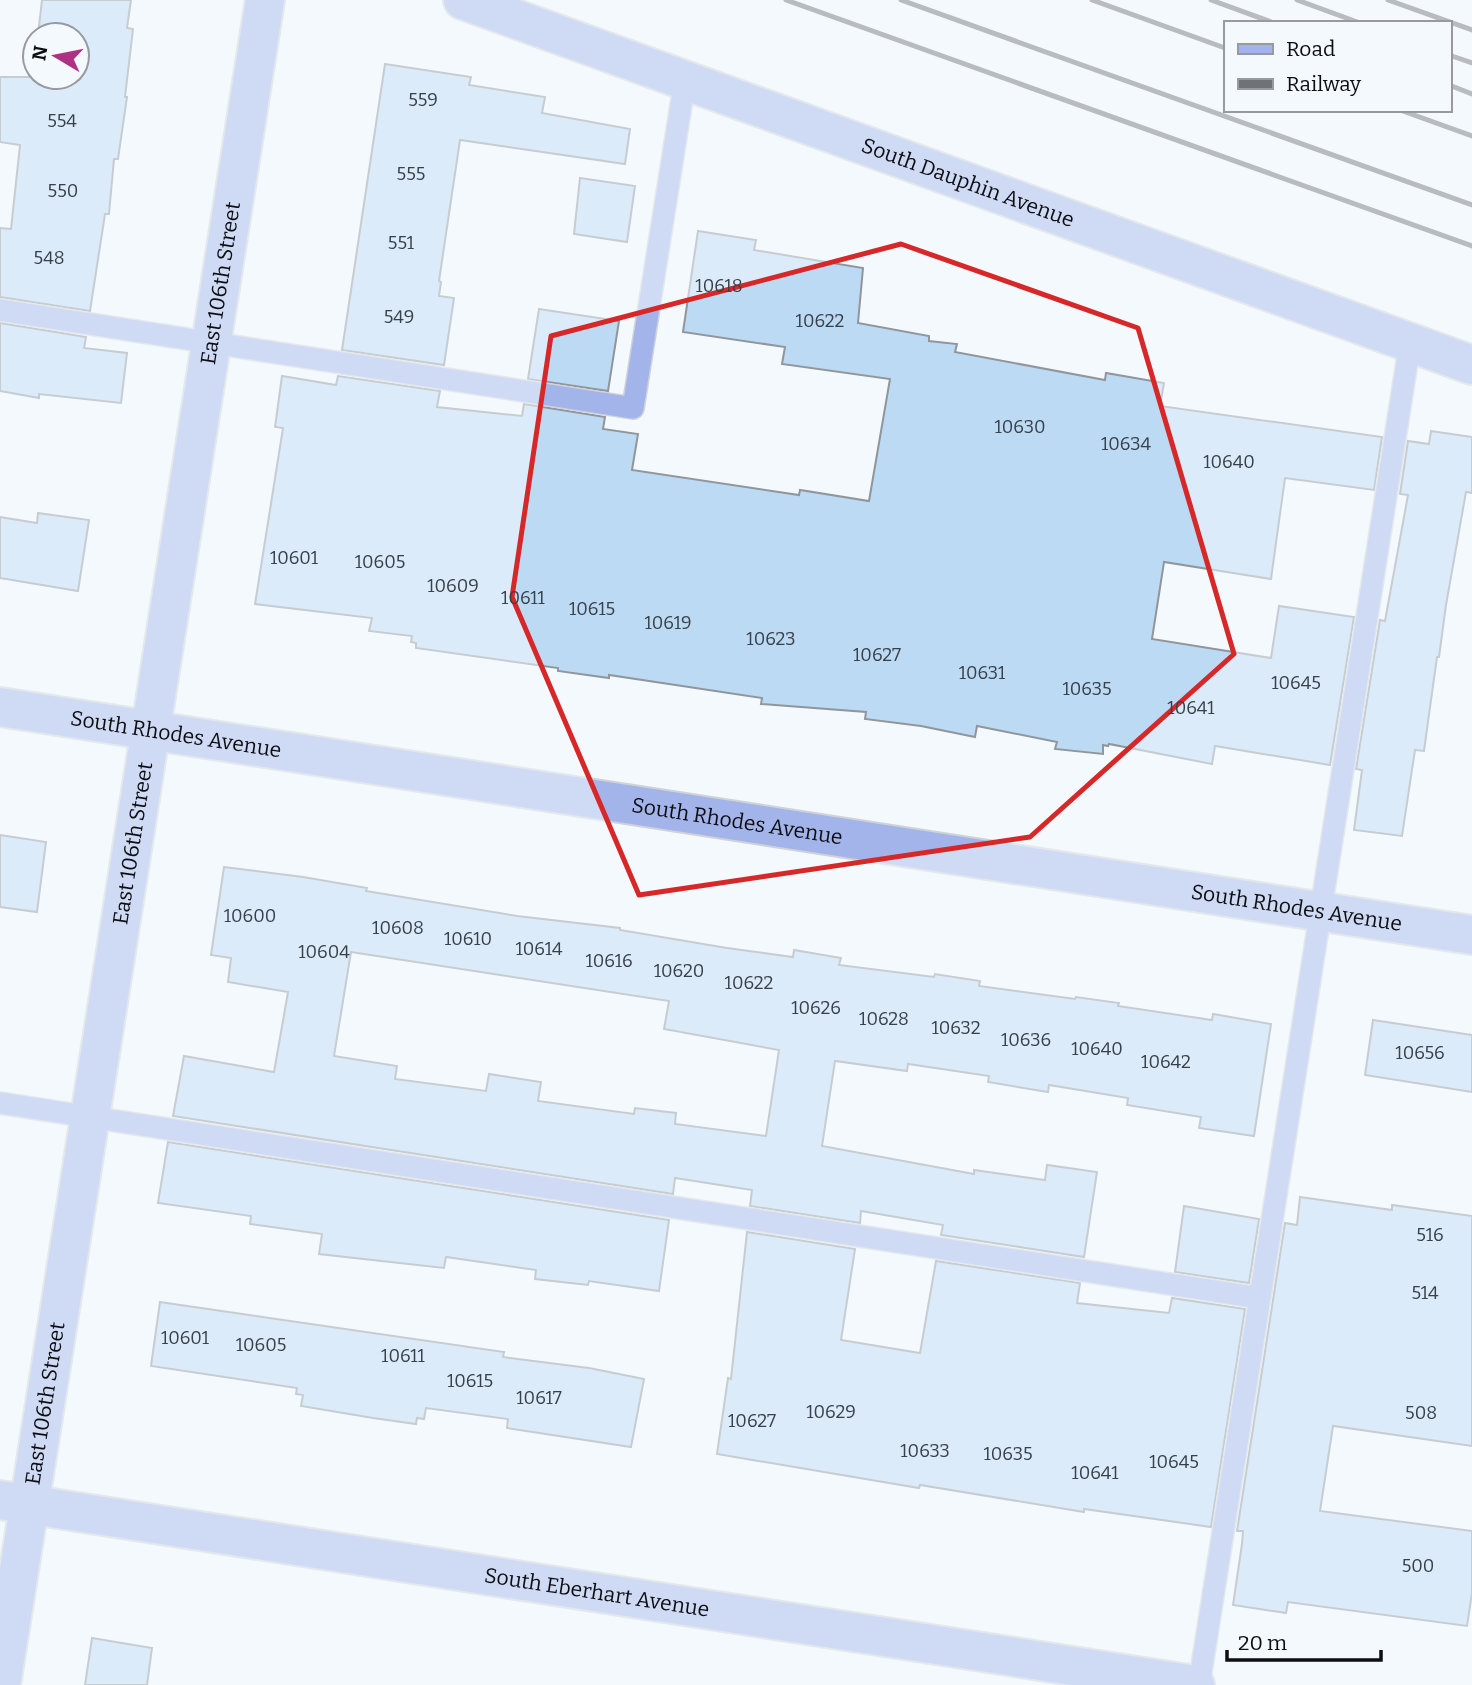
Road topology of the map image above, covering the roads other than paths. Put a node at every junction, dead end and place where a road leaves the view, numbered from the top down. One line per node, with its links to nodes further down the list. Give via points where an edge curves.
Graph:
1 (265, 0): 5 (street, East 106th Street)
2 (463, 0): 3 (street, South Dauphin Avenue)
3 (685, 80): 5 (lane, via 633,408); 6 (street, South Dauphin Avenue)
4 (0, 310): 5 (lane)
5 (211, 343): 9 (street, East 106th Street)
6 (1410, 343): 7 (street, South Dauphin Avenue); 10 (lane)
7 (1472, 365)
8 (0, 707): 9 (street, South Rhodes Avenue)
9 (151, 730): 10 (street, South Rhodes Avenue); 13 (street, East 106th Street)
10 (1320, 911): 11 (street, South Rhodes Avenue); 14 (lane)
11 (1472, 934)
12 (0, 1103): 13 (lane)
13 (90, 1117): 14 (lane); 15 (street, East 106th Street)
14 (1260, 1298): 17 (lane)
15 (15, 1502): 16 (street, East 106th Street); 17 (street, South Eberhart Avenue)
16 (1, 1685)
17 (1197, 1685)

